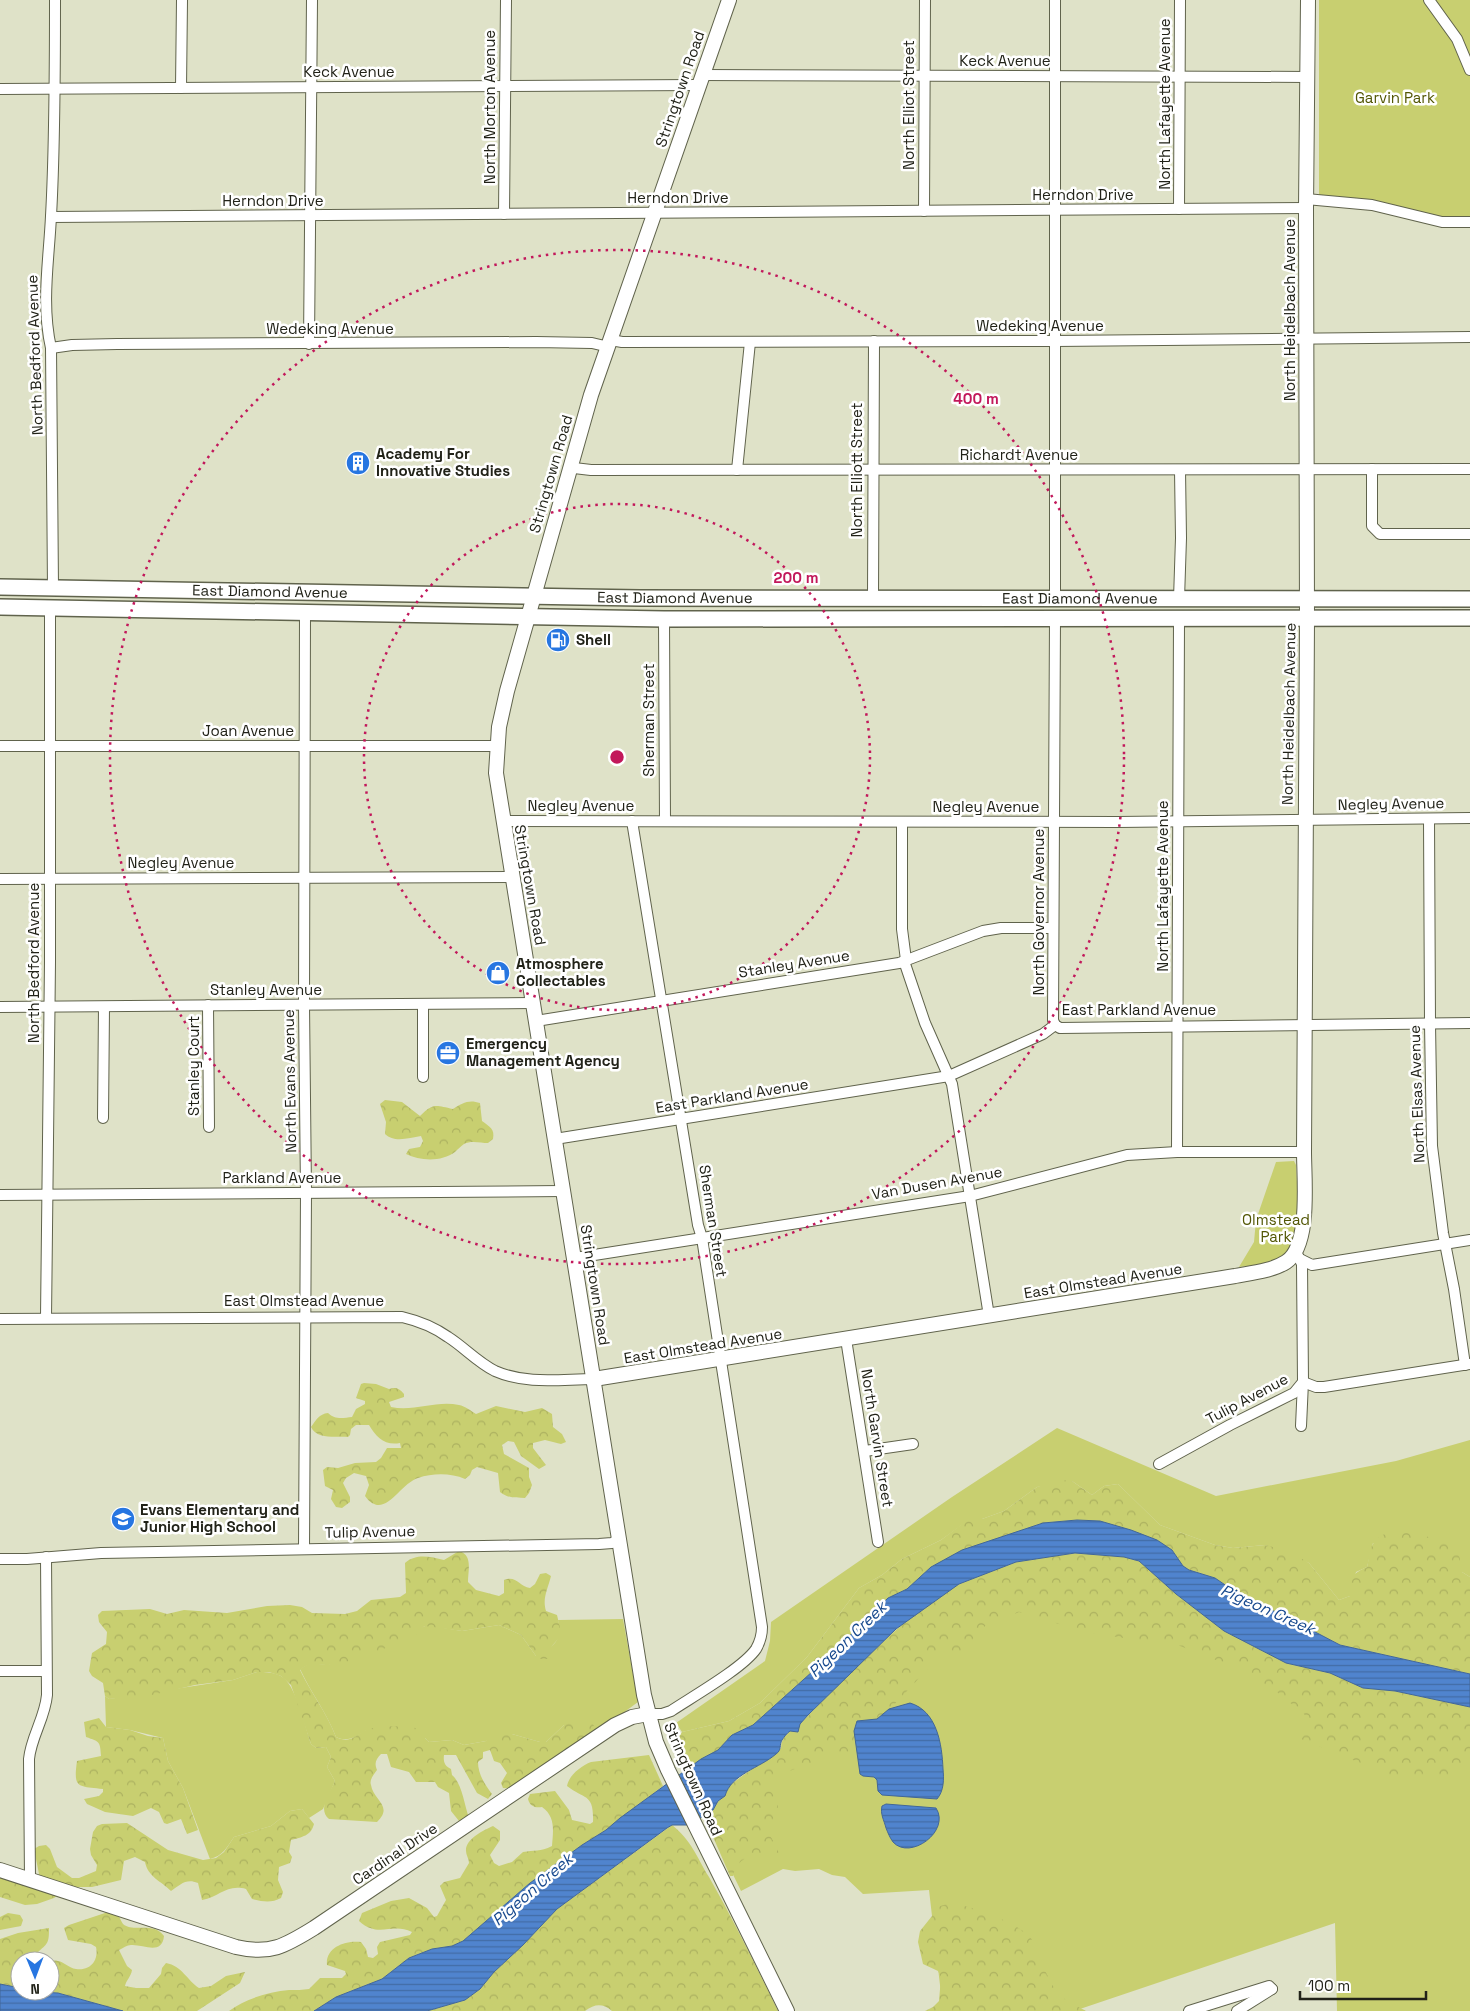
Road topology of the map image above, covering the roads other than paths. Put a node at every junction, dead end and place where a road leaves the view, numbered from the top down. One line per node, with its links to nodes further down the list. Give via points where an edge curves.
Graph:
1 (56, 0): 21 (street, North Bedford Avenue)
2 (182, 0): 19 (street)
3 (312, 0): 18 (street)
4 (506, 0): 17 (street, North Morton Avenue)
5 (729, 0): 16 (street, Stringtown Road)
6 (925, 0): 12 (street, North Elliot Street)
7 (1054, 0): 13 (street)
8 (1180, 0): 14 (street, North Lafayette Avenue)
9 (1308, 0): 15 (street, North Heidelbach Avenue)
10 (1429, 0): 11 (street, via 1457,39)
11 (1470, 70)
12 (924, 76): 13 (street, Keck Avenue); 16 (street, Keck Avenue); 25 (street, North Elliot Street)
13 (1055, 76): 14 (street, Keck Avenue); 24 (street)
14 (1180, 77): 15 (street, Keck Avenue); 23 (street, North Lafayette Avenue)
15 (1308, 78): 22 (street, North Heidelbach Avenue)
16 (701, 80): 17 (street, Keck Avenue); 26 (street, Stringtown Road)
17 (505, 86): 18 (street, Keck Avenue); 27 (street, North Morton Avenue)
18 (312, 87): 19 (street, Keck Avenue); 28 (street)
19 (181, 88): 21 (street, Keck Avenue)
20 (0, 89): 21 (street, Keck Avenue)
21 (54, 89): 29 (street, North Bedford Avenue)
22 (1306, 204): 23 (street, Herndon Drive); 30 (street, Herndon Drive, via 1372,205 1442,222); 31 (street, North Heidelbach Avenue)
23 (1179, 209): 24 (street, Herndon Drive)
24 (1055, 210): 25 (street, Herndon Drive); 34 (street)
25 (924, 211): 26 (street, Herndon Drive)
26 (654, 213): 27 (street, Herndon Drive); 36 (street, Stringtown Road)
27 (504, 214): 28 (street, Herndon Drive)
28 (310, 215): 29 (street, Herndon Drive); 37 (street)
29 (51, 217): 38 (street, North Bedford Avenue, via 46,326)
30 (1470, 222)
31 (1307, 338): 32 (street, Wedeking Avenue); 34 (street, Wedeking Avenue); 40 (street, North Heidelbach Avenue)
32 (1470, 338)
33 (874, 341): 34 (street, Wedeking Avenue); 35 (street, Wedeking Avenue); 44 (street, North Elliott Street)
34 (1055, 341): 45 (street)
35 (750, 342): 36 (street, Wedeking Avenue); 43 (street)
36 (610, 343): 37 (street, Wedeking Avenue); 39 (street, Stringtown Road)
37 (309, 344): 38 (street, Wedeking Avenue, via 117,344)
38 (52, 348): 49 (street, North Bedford Avenue)
39 (571, 464): 43 (street, Richardt Avenue, via 574,468 591,470); 50 (street, Stringtown Road)
40 (1307, 469): 41 (street, Richardt Avenue); 46 (street, Richardt Avenue); 54 (street, North Heidelbach Avenue)
41 (1372, 469): 42 (street, Richardt Avenue); 47 (street, via 1372,526 1380,534)
42 (1470, 469)
43 (737, 470): 44 (street, Richardt Avenue)
44 (872, 470): 45 (street, Richardt Avenue); 51 (street, North Elliott Street)
45 (1055, 470): 46 (street, Richardt Avenue); 52 (street)
46 (1180, 470): 53 (street)
47 (1470, 534)
48 (0, 587): 49 (main road, East Diamond Avenue)
49 (52, 588): 50 (main road, East Diamond Avenue)
50 (533, 597): 51 (main road, East Diamond Avenue); 59 (street, Stringtown Road)
51 (873, 599): 52 (main road, East Diamond Avenue)
52 (1055, 599): 53 (main road, East Diamond Avenue)
53 (1179, 599): 54 (main road, East Diamond Avenue)
54 (1306, 599): 55 (main road, East Diamond Avenue); 64 (street, North Heidelbach Avenue)
55 (1470, 599)
56 (0, 607): 57 (main road, East Diamond Avenue)
57 (50, 608): 58 (main road, East Diamond Avenue); 66 (street, North Bedford Avenue)
58 (305, 613): 59 (main road, East Diamond Avenue); 67 (street, North Evans Avenue)
59 (528, 617): 61 (main road, East Diamond Avenue); 68 (street, Stringtown Road, via 507,691)
60 (1470, 618): 64 (main road, East Diamond Avenue)
61 (664, 619): 62 (main road, East Diamond Avenue); 74 (street, Sherman Street)
62 (1055, 619): 63 (main road, East Diamond Avenue); 77 (street, North Governor Avenue)
63 (1179, 619): 64 (main road, East Diamond Avenue); 75 (street, North Lafayette Avenue)
64 (1307, 619): 71 (street, North Heidelbach Avenue)
65 (0, 746): 66 (street, Joan Avenue)
66 (49, 746): 67 (street, Joan Avenue); 81 (street, North Bedford Avenue)
67 (305, 746): 68 (street, Joan Avenue); 79 (street, North Evans Avenue)
68 (497, 746): 72 (street, Stringtown Road, via 496,773)
69 (1470, 818): 70 (street, Negley Avenue)
70 (1429, 819): 71 (street, Negley Avenue); 95 (street, North Elsas Avenue)
71 (1304, 820): 75 (street, Negley Avenue); 94 (street, North Heidelbach Avenue)
72 (503, 821): 73 (street, Negley Avenue); 78 (street, Stringtown Road)
73 (632, 821): 74 (street, Negley Avenue); 84 (street, Sherman Street)
74 (664, 821): 76 (street, Negley Avenue)
75 (1178, 821): 77 (street, Negley Avenue); 97 (street, North Lafayette Avenue)
76 (902, 822): 77 (street, Negley Avenue); 83 (street)
77 (1054, 822): 82 (street, North Governor Avenue)
78 (512, 877): 79 (street, Negley Avenue); 85 (street, Stringtown Road)
79 (305, 878): 81 (street, Negley Avenue); 88 (street, North Evans Avenue)
80 (0, 879): 81 (street, Negley Avenue)
81 (49, 879): 90 (street, North Bedford Avenue)
82 (1053, 928): 83 (street, Stanley Avenue, via 983,931); 96 (street, North Governor Avenue)
83 (905, 960): 84 (street, Stanley Avenue); 98 (street, via 925,1023)
84 (661, 1000): 92 (street, Stanley Avenue); 101 (street, Sherman Street)
85 (532, 1003): 86 (street, Stanley Avenue); 92 (street, Stringtown Road)
86 (423, 1004): 88 (street, Stanley Avenue); 99 (street)
87 (208, 1005): 88 (street, Stanley Avenue); 91 (street, Stanley Avenue); 102 (street, Stanley Court)
88 (304, 1005): 107 (street, North Evans Avenue)
89 (0, 1007): 90 (street, Stanley Avenue)
90 (49, 1007): 91 (street, Stanley Avenue); 109 (street, North Bedford Avenue)
91 (104, 1007): 100 (street)
92 (536, 1021): 103 (street, Stringtown Road)
93 (1470, 1023): 95 (street, East Parkland Avenue)
94 (1304, 1024): 95 (street, East Parkland Avenue); 97 (street, East Parkland Avenue); 105 (street, North Heidelbach Avenue)
95 (1430, 1024): 113 (street, North Elsas Avenue, via 1432,1146)
96 (1055, 1025): 97 (street, East Parkland Avenue, via 1060,1028); 98 (street, East Parkland Avenue, via 1043,1034)
97 (1178, 1025): 104 (street, North Lafayette Avenue)
98 (949, 1076): 101 (street, East Parkland Avenue); 110 (street)
99 (423, 1077)
100 (103, 1118)
101 (680, 1119): 103 (street, East Parkland Avenue); 111 (street, Sherman Street)
102 (209, 1127)
103 (555, 1139): 106 (street, Stringtown Road)
104 (1177, 1152): 105 (street, Van Dusen Avenue); 110 (street, Van Dusen Avenue, via 1127,1155)
105 (1304, 1152): 114 (street, North Heidelbach Avenue, via 1303,1230)
106 (564, 1191): 107 (street, Parkland Avenue); 115 (street, Stringtown Road)
107 (306, 1192): 109 (street, Parkland Avenue); 116 (street, North Evans Avenue)
108 (0, 1195): 109 (street, Parkland Avenue)
109 (47, 1195): 118 (street, North Bedford Avenue)
110 (970, 1196): 111 (street, Van Dusen Avenue); 117 (street)
111 (702, 1238): 115 (street, Van Dusen Avenue); 121 (street, Sherman Street)
112 (1470, 1240): 113 (street)
113 (1446, 1244): 114 (street, via 1312,1265); 122 (street, North Elsas Avenue)
114 (1298, 1256): 117 (street, East Olmstead Avenue, via 1254,1273); 124 (street, North Heidelbach Avenue, via 1302,1264)
115 (574, 1258): 123 (street, Stringtown Road)
116 (306, 1316): 118 (street, East Olmstead Avenue); 123 (street, East Olmstead Avenue, via 404,1317 432,1327 476,1359 505,1374 547,1381); 131 (street, North Evans Avenue)
117 (989, 1316): 120 (street, East Olmstead Avenue)
118 (46, 1318): 119 (street, East Olmstead Avenue)
119 (0, 1319)
120 (846, 1339): 121 (street, East Olmstead Avenue); 127 (street, North Garvin Street)
121 (720, 1360): 123 (street, East Olmstead Avenue); 134 (street, Sherman Street)
122 (1468, 1365): 124 (street, Tulip Avenue, via 1324,1387)
123 (594, 1379): 129 (street, Stringtown Road)
124 (1303, 1382): 125 (street, North Heidelbach Avenue); 128 (street, Tulip Avenue, via 1294,1393)
125 (1301, 1426)
126 (913, 1444): 127 (street)
127 (865, 1451): 130 (street, North Garvin Street)
128 (1159, 1464)
129 (620, 1539): 131 (street, Tulip Avenue, via 600,1544); 137 (street, Stringtown Road)
130 (878, 1542)
131 (304, 1549): 132 (street, Tulip Avenue)
132 (46, 1557): 133 (street, Tulip Avenue); 136 (street)
133 (0, 1559)
134 (762, 1627): 137 (street, Cardinal Drive, via 762,1637 745,1660 671,1711)
135 (0, 1671): 136 (street)
136 (46, 1671): 139 (street, via 46,1705 29,1759)
137 (648, 1714): 139 (street, Cardinal Drive, via 632,1717 608,1729 314,1928 273,1950 236,1947); 140 (street, Stringtown Road, via 672,1778)
138 (0, 1870): 139 (street, Cardinal Drive)
139 (30, 1879)
140 (787, 2011)
141 (1189, 2011): 142 (street, via 1262,1987 1272,1989)
142 (1237, 2011)

